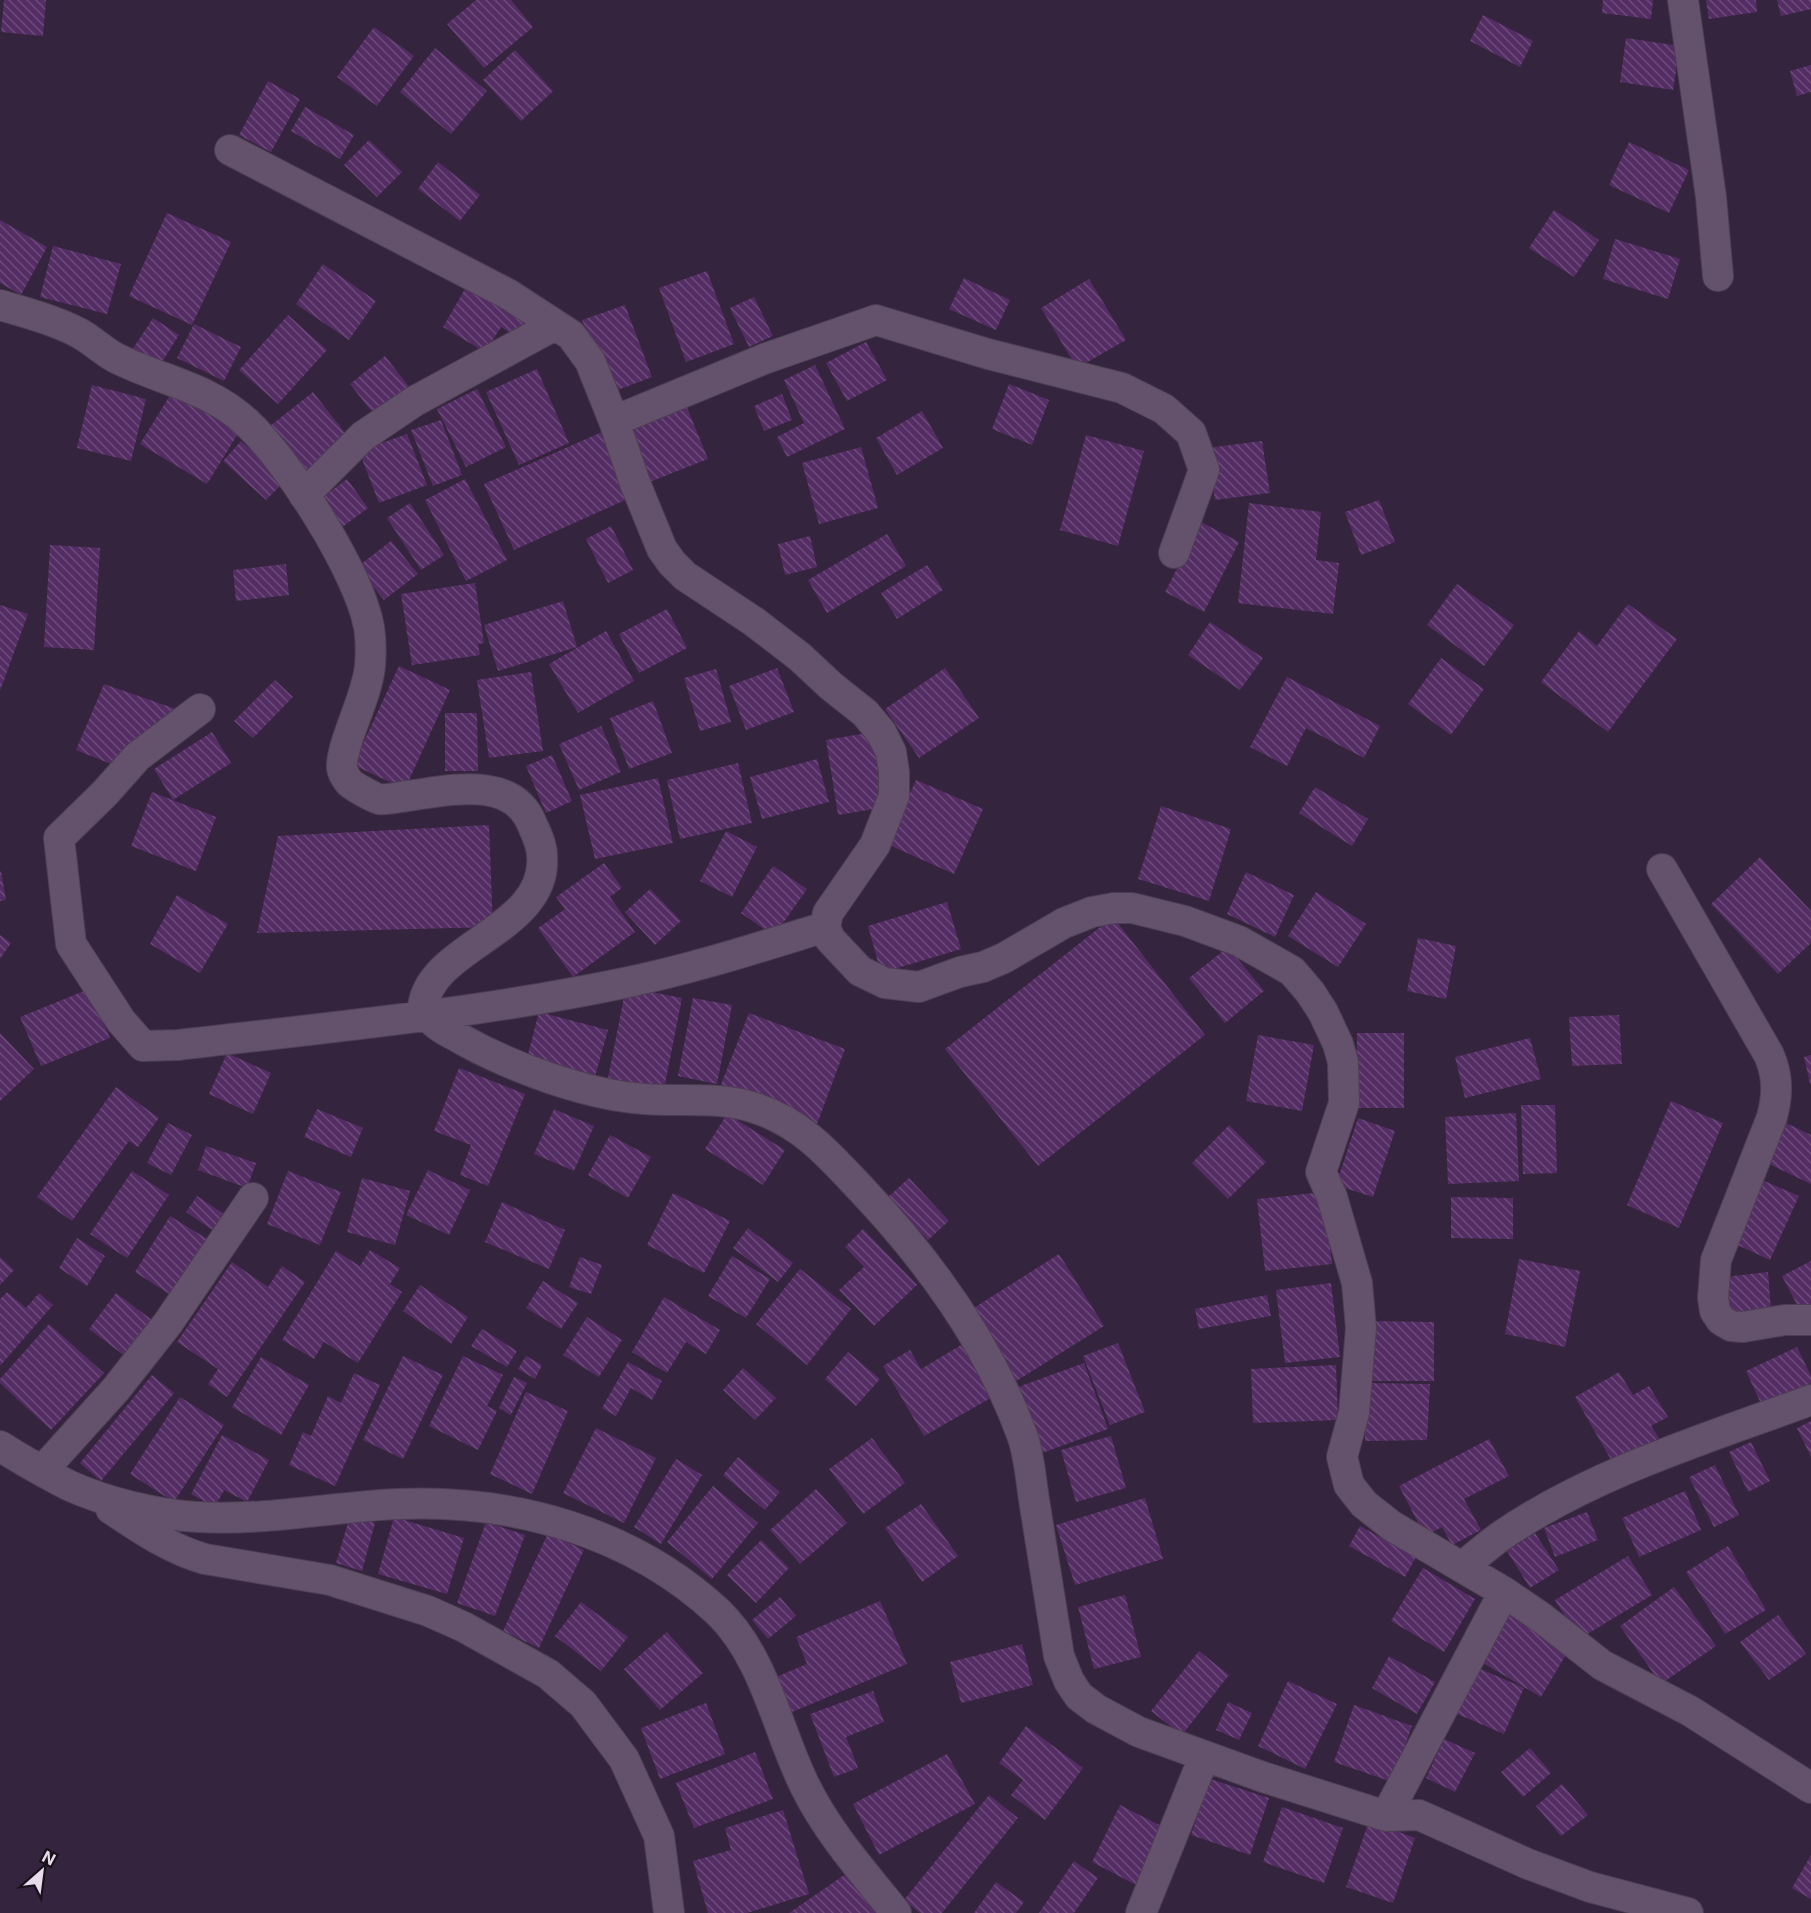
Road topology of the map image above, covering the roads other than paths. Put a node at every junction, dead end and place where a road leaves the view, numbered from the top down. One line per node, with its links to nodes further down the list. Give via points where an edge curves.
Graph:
1 (1683, 0): 3 (street)
2 (230, 150): 5 (street, via 508,294)
3 (1718, 276)
4 (0, 305): 7 (street, via 68,327 117,358 200,391 226,407 265,442)
5 (555, 325): 6 (street, via 582,347); 7 (street, via 415,401 363,436)
6 (614, 422): 8 (street, via 764,360 876,320 1122,388 1164,409 1191,433 1204,470); 11 (street, via 662,549 672,563 800,657 865,713 891,752 894,796 886,820 875,845 828,913)
7 (304, 495): 12 (street, via 352,577 369,627 369,669 344,750 342,769 350,784 380,799 466,789 492,790 516,801 529,815 543,856 535,889 524,904 433,981 424,998)
8 (1174, 554)
9 (200, 709): 12 (street, via 137,757 59,838 71,944 121,1022 143,1046)
10 (1662, 869): 14 (street, via 1776,1070 1772,1117 1716,1260 1715,1311 1731,1326)
11 (825, 927): 12 (street, via 620,984); 19 (street, via 830,939 860,971 885,983 919,987 983,967 1064,923 1114,908 1132,908 1185,921 1239,941 1292,971 1323,1012 1343,1062 1344,1103 1321,1172 1358,1283 1361,1328 1354,1413 1342,1457 1349,1485 1364,1504 1392,1526)
12 (428, 1016): 21 (street, via 436,1025 488,1054 567,1083 643,1100 726,1102 753,1107 811,1137 889,1218 927,1266 977,1338 996,1375 1023,1438 1059,1656 1079,1696 1139,1732)
13 (253, 1198): 17 (street, via 168,1323 116,1389)
14 (1811, 1320)
15 (1811, 1400): 19 (street, via 1637,1465 1556,1503 1501,1536)
16 (0, 1446): 17 (street)
17 (42, 1471): 18 (street)
18 (81, 1489): 24 (street, via 155,1538 187,1554 330,1580 428,1611 548,1674 583,1704 624,1759 659,1836); 25 (street, via 151,1511 195,1517 250,1518 397,1504 454,1503 550,1520 596,1534 692,1590 720,1614 746,1648 774,1706 805,1787 843,1846)
19 (1462, 1567): 20 (street)
20 (1504, 1592): 22 (street, via 1602,1665 1690,1712); 23 (street)
21 (1204, 1757): 23 (street); 26 (street)
22 (1811, 1788)
23 (1386, 1816): 27 (street, via 1419,1815 1590,1887)
24 (669, 1913)
25 (896, 1913)
26 (1141, 1913)
27 (1688, 1913)

